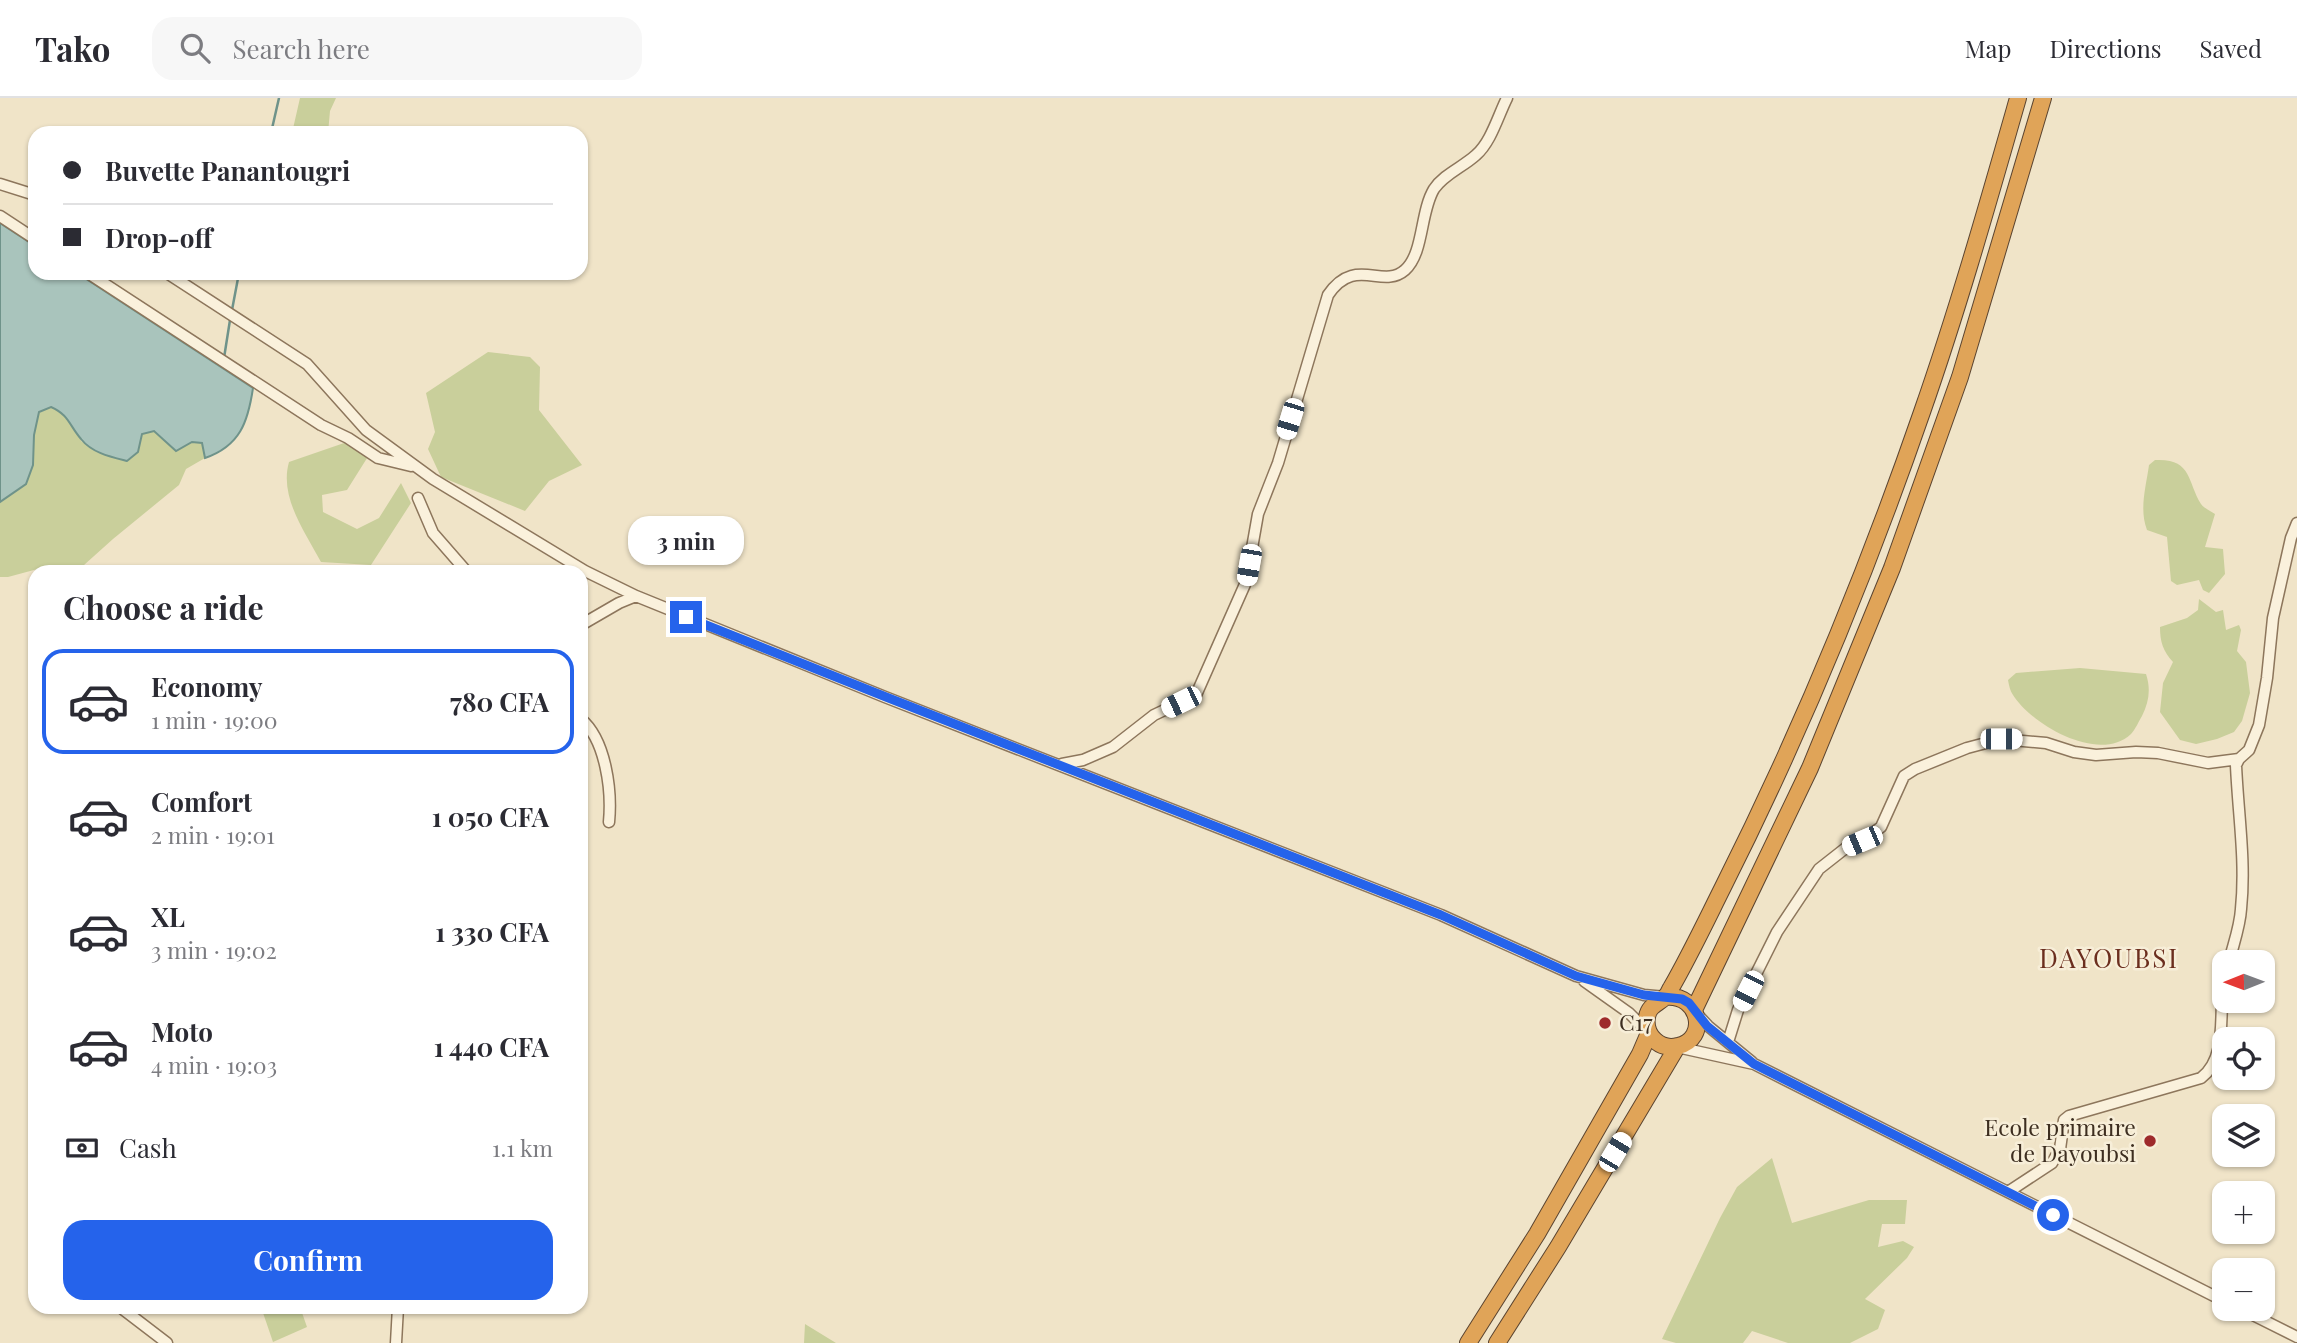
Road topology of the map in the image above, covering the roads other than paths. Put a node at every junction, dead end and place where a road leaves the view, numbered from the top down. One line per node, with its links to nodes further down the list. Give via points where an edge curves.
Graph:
1 (1507, 98): 20 (street, via 1478,153 1434,189 1412,262 1403,272 1388,277 1349,276 1328,295 1278,463 1258,514 1246,582 1196,695 1154,715 1113,747)
2 (2018, 98): 24 (highway, via 1953,318 1876,539 1762,805)
3 (2043, 98): 25 (highway, via 1960,377 1892,568 1810,768)
4 (0, 184): 5 (street)
5 (28, 193)
6 (0, 216): 7 (street)
7 (28, 234)
8 (99, 280): 10 (street, via 321,425 378,458)
9 (178, 280): 10 (street, via 307,364 366,430)
10 (420, 469): 14 (street)
11 (418, 498): 13 (street, via 433,533)
12 (2297, 523): 19 (street, via 2273,618 2259,724 2249,750)
13 (461, 565)
14 (575, 565)
15 (588, 572): 16 (street)
16 (636, 596): 17 (street); 20 (street)
17 (588, 621)
18 (588, 728): 21 (street, via 603,756)
19 (2239, 759): 22 (street, via 2242,899); 28 (street, via 2207,763 2158,753 2096,755 2046,743 2001,739 1915,769 1904,776 1881,828 1819,869 1777,932 1738,1010)
20 (1060, 765): 23 (street, via 1441,915)
21 (609, 822)
22 (2232, 950)
23 (1576, 976): 24 (street); 27 (street)
24 (1665, 998): 25 (highway, via 1682,999); 27 (highway, via 1649,1012)
25 (1694, 1010): 28 (street); 29 (highway, via 1695,1033)
26 (2221, 1013): 31 (street, via 2220,1037 2209,1072 2068,1116 2052,1163)
27 (1649, 1033): 29 (highway, via 1661,1045); 39 (highway, via 1537,1234)
28 (1728, 1042): 30 (street)
29 (1677, 1047): 30 (street); 40 (highway)
30 (1754, 1064): 31 (street)
31 (2008, 1192): 32 (street)
32 (2212, 1295)
33 (129, 1314): 37 (street)
34 (398, 1314): 38 (street)
35 (2265, 1321): 36 (street)
36 (2297, 1337)
37 (167, 1343)
38 (396, 1343)
39 (1468, 1343)
40 (1497, 1343)

